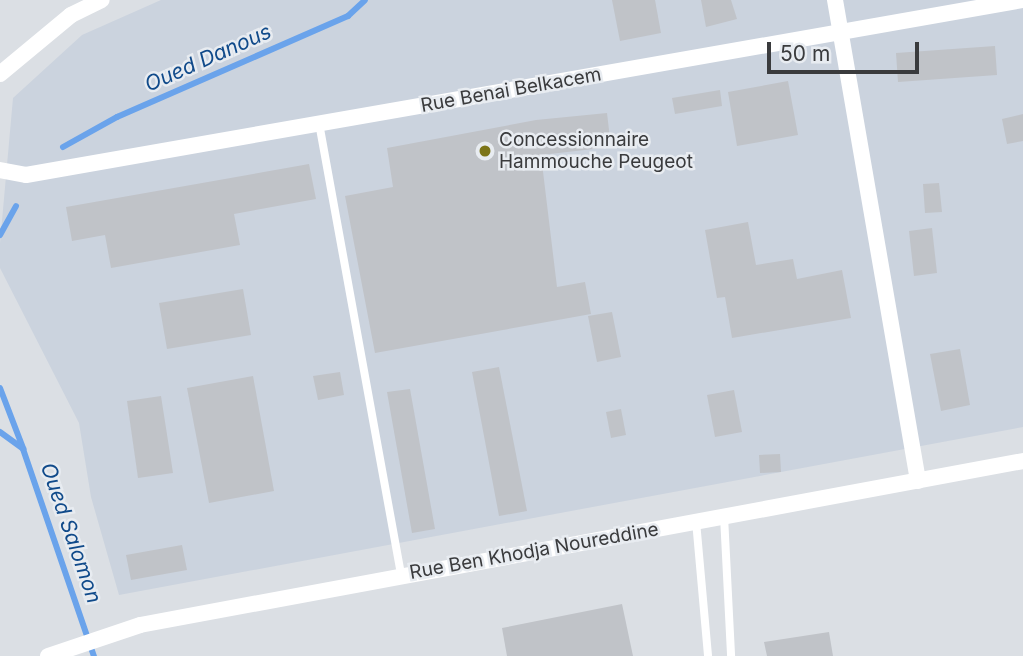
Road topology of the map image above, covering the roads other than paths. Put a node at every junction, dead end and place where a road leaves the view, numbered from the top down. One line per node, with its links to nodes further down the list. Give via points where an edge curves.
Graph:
1 (102, 0): 5 (street, via 71,15)
2 (835, 0): 4 (street)
3 (1023, 0): 4 (street, Rue Benai Belkacem)
4 (839, 32): 6 (street, Rue Benai Belkacem); 9 (street)
5 (0, 74)
6 (319, 123): 7 (street, Rue Benai Belkacem, via 26,175); 12 (lane)
7 (0, 170)
8 (1023, 461): 9 (street, Rue Ben Khodja Noureddine)
9 (918, 481): 10 (street, Rue Ben Khodja Noureddine)
10 (724, 516): 11 (street, Rue Ben Khodja Noureddine); 15 (lane)
11 (696, 522): 12 (street, Rue Ben Khodja Noureddine); 14 (lane)
12 (401, 576): 13 (street, Rue Ben Khodja Noureddine, via 140,625)
13 (48, 656)
14 (708, 656)
15 (731, 656)

